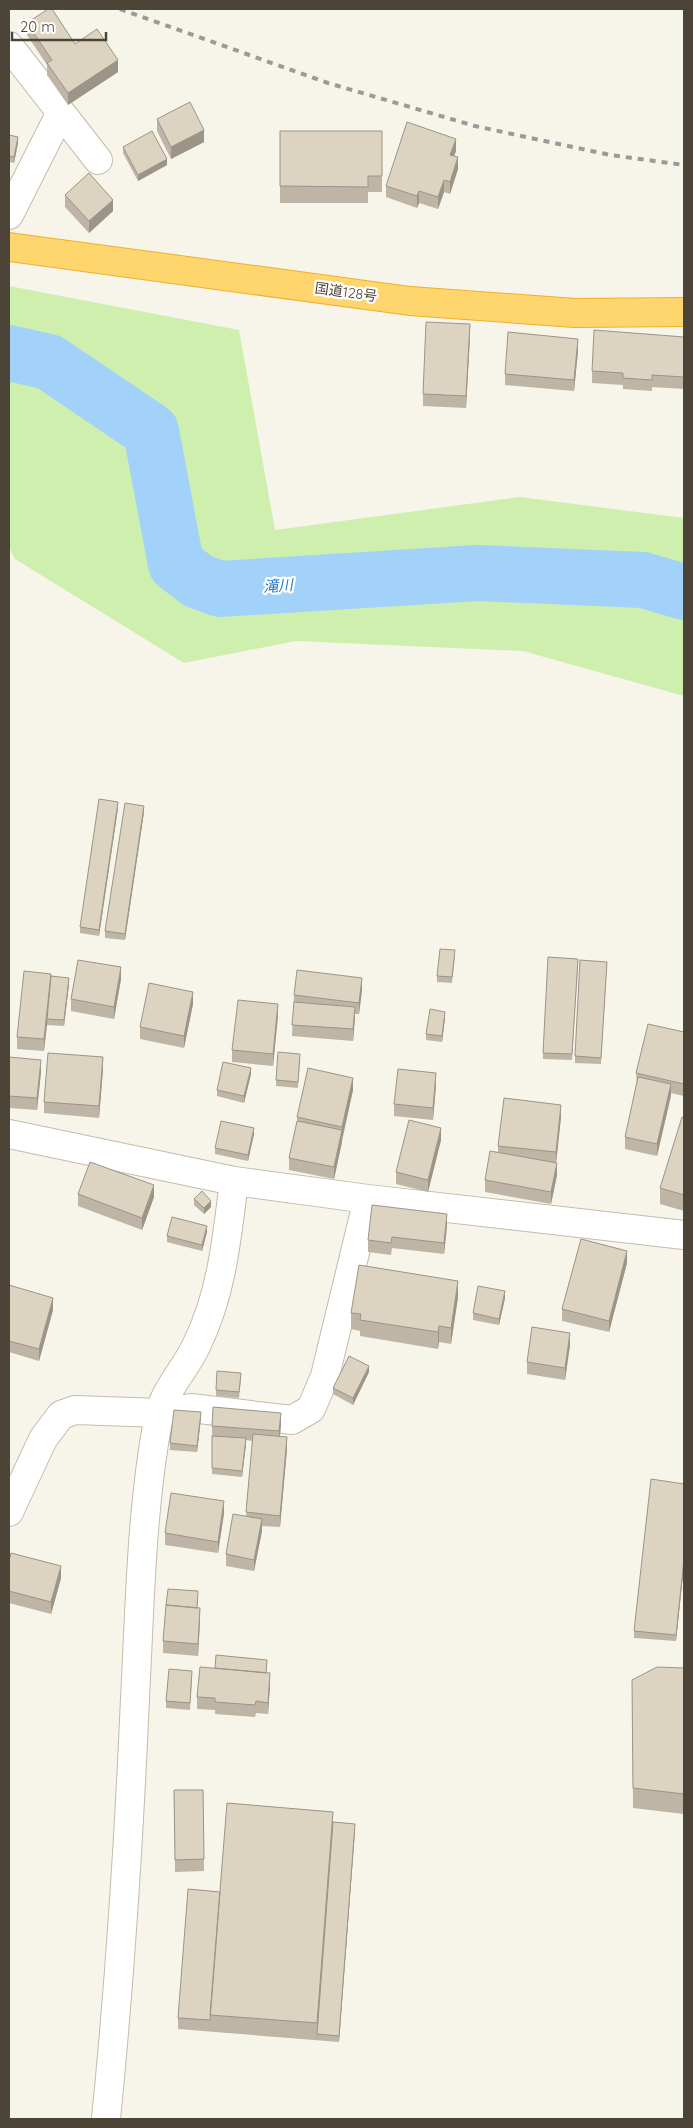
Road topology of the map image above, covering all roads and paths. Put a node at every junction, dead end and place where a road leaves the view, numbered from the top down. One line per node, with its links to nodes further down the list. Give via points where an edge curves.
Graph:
1 (9, 46): 2 (street)
2 (60, 114): 3 (street); 4 (street)
3 (98, 160)
4 (9, 215)
5 (9, 247): 6 (highway, 国道128号, via 410,302 575,313)
6 (684, 312)
7 (9, 1134): 8 (street)
8 (234, 1181): 9 (street); 11 (street, via 218,1291 197,1345 166,1394)
9 (368, 1199): 10 (street); 11 (street, via 325,1376 311,1409 292,1420 191,1408)
10 (684, 1235)
11 (160, 1413): 12 (street, via 75,1410 61,1415 43,1440); 13 (street, via 140,1567 115,2032)
12 (9, 1512)
13 (106, 2119)

